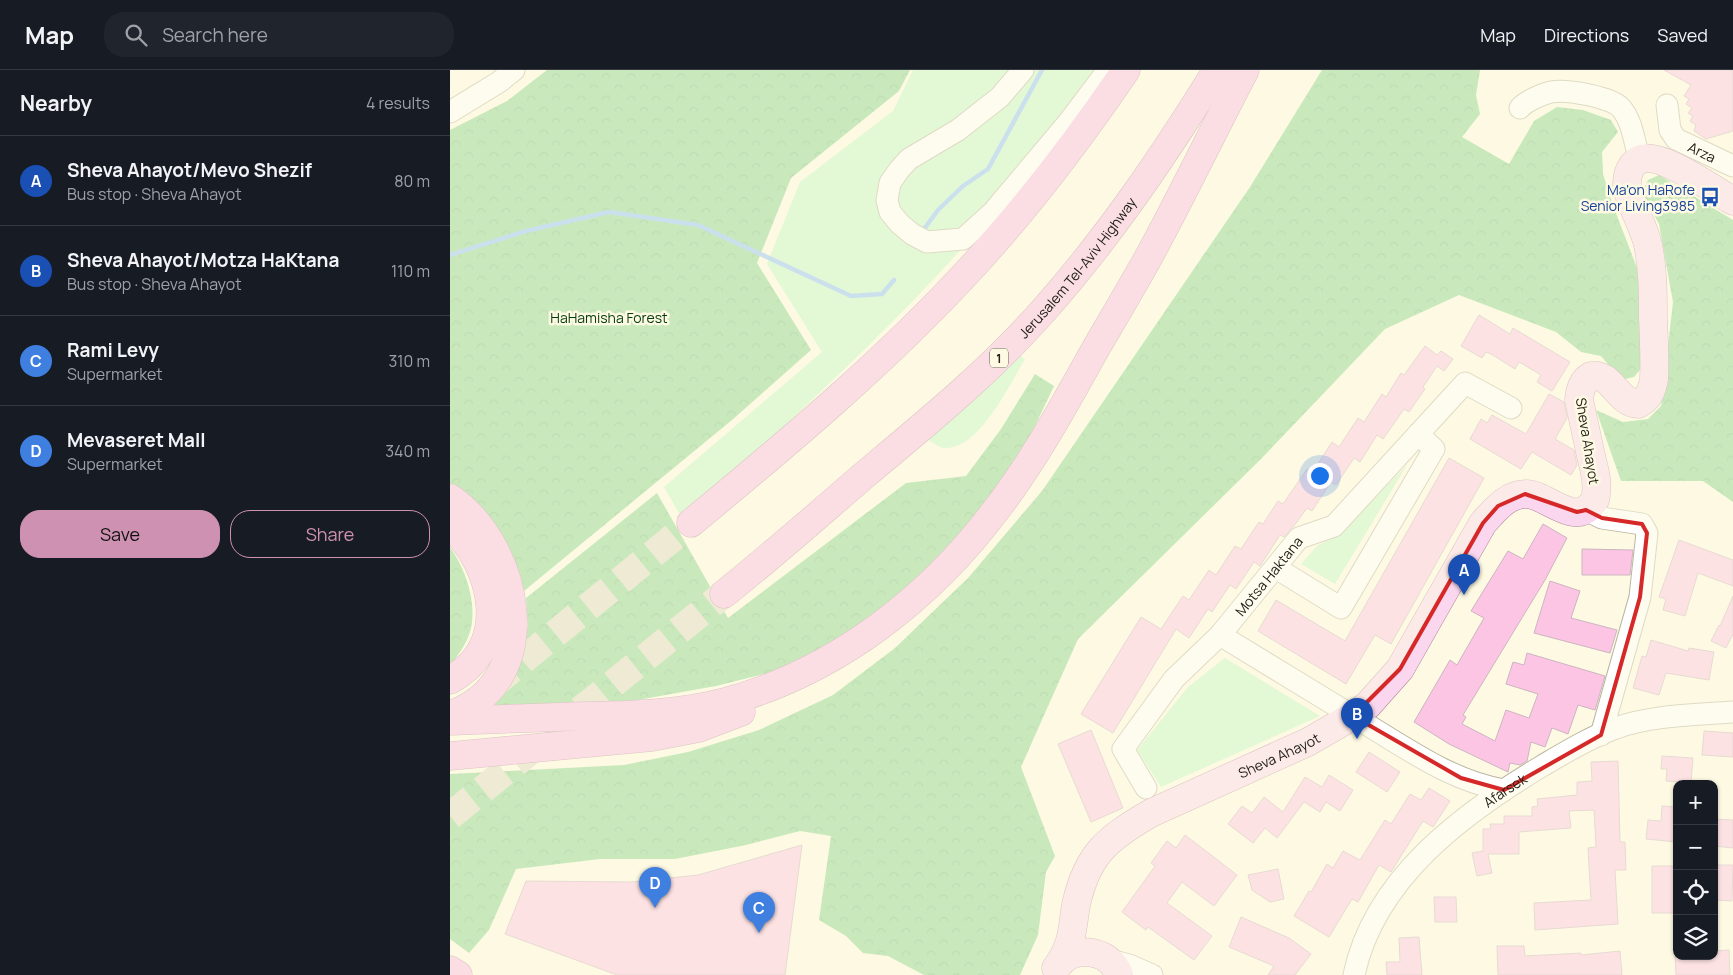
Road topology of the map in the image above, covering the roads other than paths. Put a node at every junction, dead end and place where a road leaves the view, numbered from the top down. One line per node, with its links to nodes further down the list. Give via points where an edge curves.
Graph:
1 (514, 70): 9 (street)
2 (1023, 70): 3 (street, via 1000,97 958,130 908,159 890,182 887,200 890,212 912,234 927,242 963,238 993,212)
3 (1108, 70)
4 (1126, 70): 17 (highway, via 1019,214 933,308 761,466)
5 (1217, 70): 20 (highway, Jerusalem Tel-Aviv Highway / 1, via 1120,217 1070,280 1015,341 953,401)
6 (1245, 70): 21 (highway, via 1147,259 1029,463 967,547 932,584)
7 (1667, 105): 11 (street, Arza, via 1670,130 1676,139)
8 (1520, 108): 10 (street, via 1551,92 1572,92 1614,102 1627,118)
9 (450, 112)
10 (1640, 160): 12 (main road, via 1653,158 1667,162); 16 (main road, Sheva Ahayot, via 1630,170 1627,186 1644,230 1651,263 1654,379 1650,394 1638,404 1628,402 1601,376 1591,376 1583,382 1579,400 1597,493 1595,501)
11 (1733, 166)
12 (1733, 201)
13 (1511, 408): 14 (street, Motsa Haktana, via 1465,383)
14 (1418, 434): 19 (street, Motsa Haktana, via 1334,526 1299,538); 19 (street, via 1434,449 1341,608)
15 (450, 498): 25 (highway, via 483,532 501,564 510,593 514,624 510,653 498,678 480,699)
16 (1586, 510): 26 (main road, Sheva Ahayot, via 1566,510 1535,495 1524,494 1498,506 1483,523 1400,669 1368,705); 28 (street, via 1602,518 1642,524 1647,532 1640,597)
17 (690, 523)
18 (450, 525): 23 (highway, via 475,557 484,575 491,614 484,646 465,671)
19 (1276, 568): 22 (street, Motsa Haktana)
20 (724, 594)
21 (883, 624): 27 (highway, via 812,669 769,688 723,702 676,711 627,715); 29 (highway, via 818,674 761,704 700,728 652,737)
22 (1220, 636): 26 (street); 30 (street, Motsa Haktana, via 1174,679 1123,749)
23 (450, 680)
24 (1733, 712): 28 (street, Afarsek, via 1655,719)
25 (450, 715)
26 (1353, 716): 31 (street, via 1462,778); 32 (main road, Sheva Ahayot, via 1308,742 1127,827 1093,858)
27 (450, 721)
28 (1601, 735): 31 (street, Afarsek)
29 (450, 756)
30 (1146, 788)
31 (1504, 790): 38 (street, Afarsek, via 1460,821 1393,889 1364,941)
32 (1079, 893): 33 (main road, Sheva Ahayot, via 1084,926); 34 (main road, Sheva Ahayot, via 1071,939)
33 (1111, 964): 34 (main road, via 1095,953 1085,952 1075,953); 37 (street, via 1129,965)
34 (1056, 969)
35 (450, 970): 36 (highway)
36 (458, 975)
37 (1152, 975)
38 (1354, 975)

